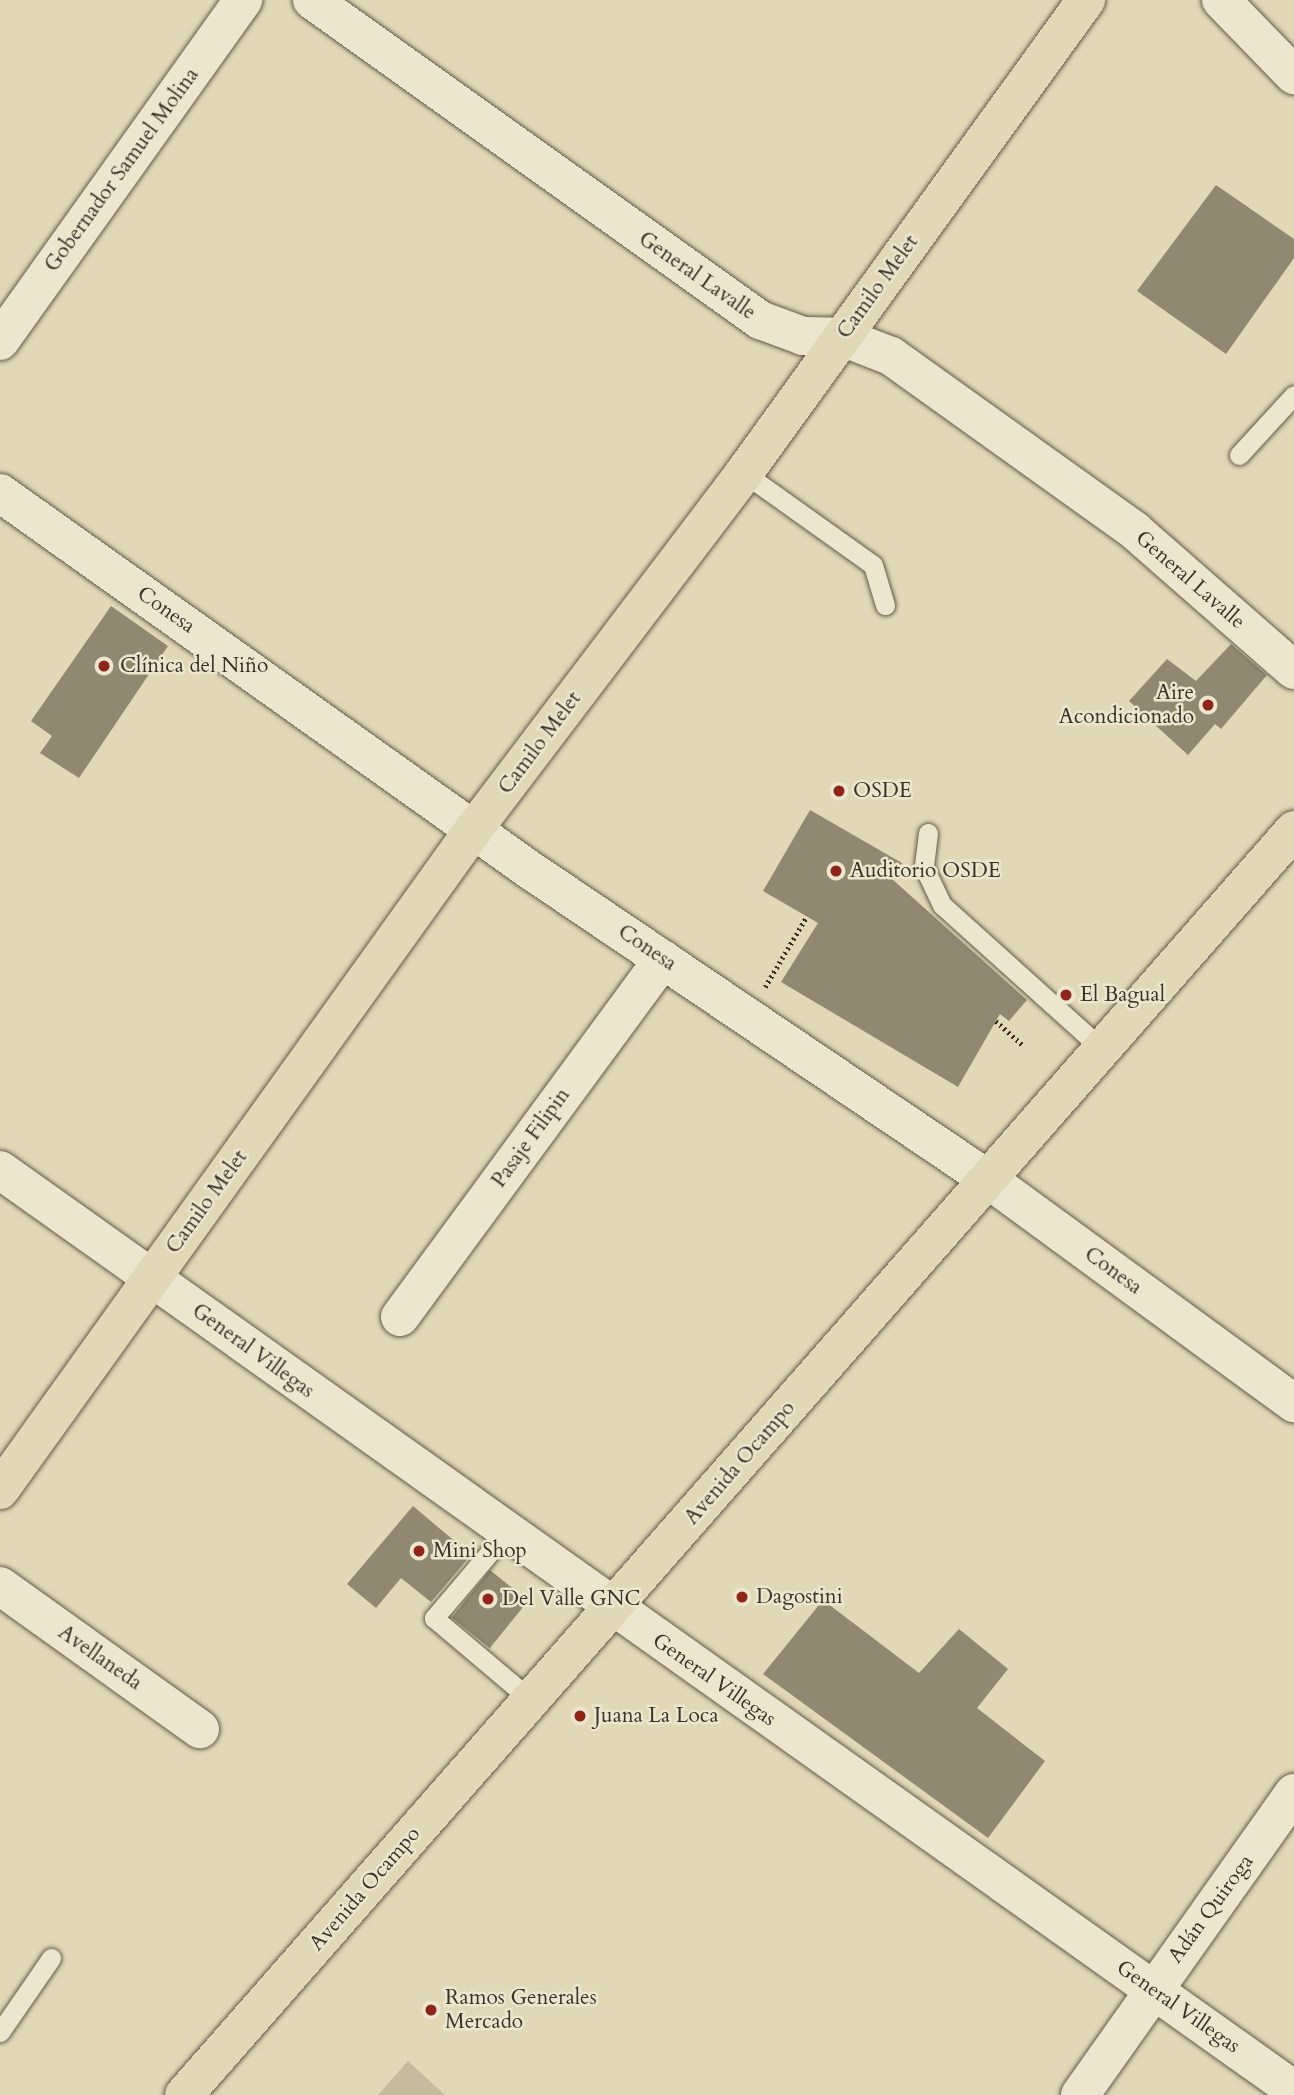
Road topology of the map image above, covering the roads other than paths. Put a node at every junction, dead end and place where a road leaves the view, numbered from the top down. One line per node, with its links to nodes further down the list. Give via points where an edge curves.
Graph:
1 (243, 0): 7 (street, Gobernador Samuel Molina)
2 (312, 0): 6 (street, General Lavalle, via 760,320 803,336)
3 (1086, 0): 6 (main road, Camilo Melet)
4 (1221, 0): 5 (street)
5 (1294, 75)
6 (842, 337): 10 (main road, Camilo Melet); 13 (street, General Lavalle, via 891,356 1135,531)
7 (0, 341)
8 (1294, 394): 9 (lane)
9 (1239, 455)
10 (744, 473): 12 (lane, via 873,565); 14 (main road, Camilo Melet)
11 (0, 492): 14 (street, Conesa)
12 (886, 605)
13 (1294, 670)
14 (474, 830): 17 (street, Conesa); 21 (main road, Camilo Melet)
15 (1294, 831): 18 (main road, Avenida Ocampo)
16 (928, 833): 18 (lane, via 924,867 942,905)
17 (663, 959): 20 (street, Conesa); 22 (street, Pasaje Filipin)
18 (1103, 1050): 20 (main road, Avenida Ocampo)
19 (0, 1170): 21 (street, General Villegas)
20 (989, 1180): 23 (street, Conesa); 27 (main road, Avenida Ocampo)
21 (152, 1279): 24 (main road, Camilo Melet); 25 (street, General Villegas)
22 (400, 1317)
23 (1294, 1403)
24 (0, 1490)
25 (507, 1532): 27 (street, General Villegas); 28 (lane, via 434,1618)
26 (0, 1586): 29 (street, Avellaneda)
27 (612, 1608): 28 (main road, Avenida Ocampo); 32 (street, General Villegas)
28 (531, 1700): 35 (main road, Avenida Ocampo)
29 (201, 1729)
30 (1294, 1793): 32 (street, Adán Quiroga)
31 (51, 1958): 33 (lane)
32 (1153, 1990): 34 (street, General Villegas); 36 (street, Adán Quiroga)
33 (0, 2032)
34 (1294, 2090)
35 (184, 2095)
36 (1080, 2095)

